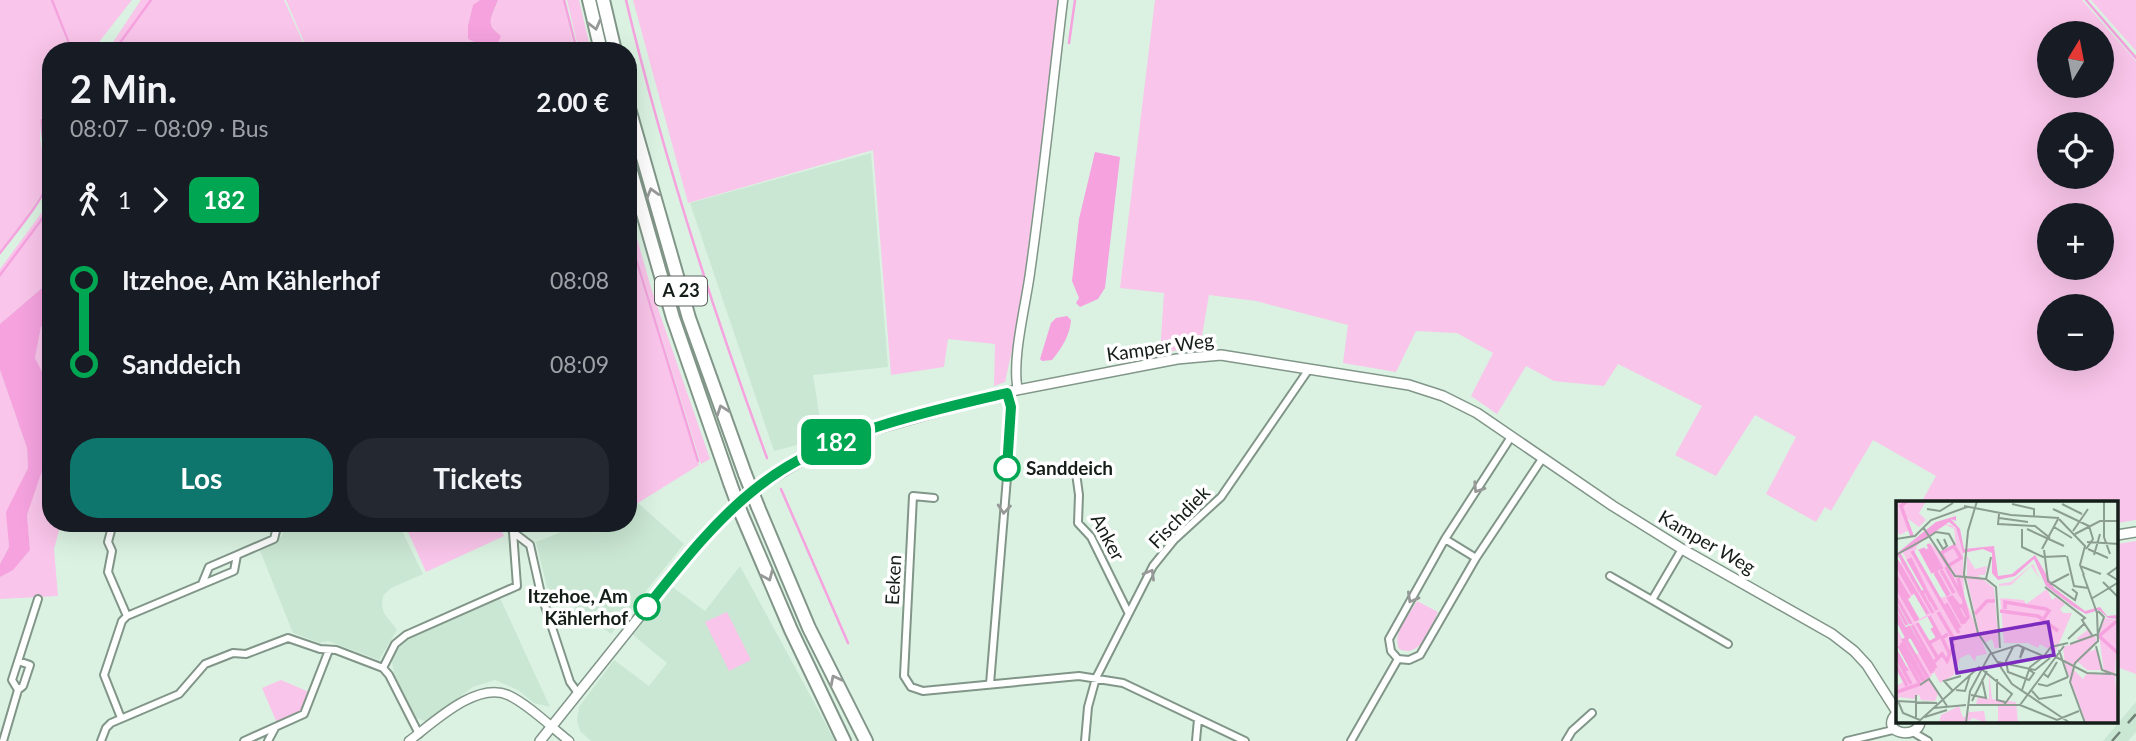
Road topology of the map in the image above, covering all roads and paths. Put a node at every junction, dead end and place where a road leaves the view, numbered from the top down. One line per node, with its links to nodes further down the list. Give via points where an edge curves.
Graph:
1 (589, 0): 4 (highway, one-way to 4)
2 (603, 0): 5 (highway)
3 (1063, 0): 9 (street)
4 (599, 42)
5 (613, 42)
6 (637, 136): 58 (highway, A 23, one-way to 6, bridge, via 809,628 745,474 689,318)
7 (637, 192): 57 (highway, A 23, one-way to 57, bridge, via 673,318 730,484)
8 (1310, 368): 9 (main road, Kamper Weg, via 1231,355 1205,356); 11 (main road, Kamper Weg, via 1430,391 1464,405); 28 (street, Fischdiek, one-way to 8, via 1160,557 1221,497)
9 (1018, 390): 10 (main road, Kamper Weg)
10 (1007, 393): 36 (street, one-way to 36, via 1010,429); 38 (main road, Kamper Weg, via 855,435 761,485 688,556)
11 (1511, 437): 12 (main road, Kamper Weg); 20 (street, one-way to 20)
12 (1542, 458): 21 (main road, Kamper Weg); 23 (street)
13 (1076, 473): 28 (street, Anker, via 1078,523 1091,537)
14 (934, 498): 36 (street, Eeken, via 913,496 904,676 908,685 923,691)
15 (111, 532): 29 (street, via 108,572)
16 (276, 532): 22 (street, via 274,539)
17 (513, 532): 34 (street, via 517,586 406,635 395,644); 38 (street, via 530,545 541,594 570,682)
18 (2136, 532): 19 (main road)
19 (2118, 536)
20 (1445, 539): 23 (street); 32 (street, one-way to 32, via 1389,639)
21 (1682, 549): 27 (street); 39 (main road, Kamper Weg, via 1843,642 1873,672)
22 (237, 555): 25 (street, via 209,567); 25 (street, via 234,571)
23 (1476, 558): 32 (street, via 1420,655)
24 (1610, 576): 27 (street)
25 (202, 584): 29 (street)
26 (38, 599): 33 (street)
27 (1652, 600): 30 (street)
28 (1128, 612): 35 (street, Fischdiek)
29 (127, 616): 42 (street, via 104,676)
30 (1728, 644)
31 (329, 650): 34 (street); 42 (street, via 288,638 246,654 224,655 201,666 179,694); 46 (street, via 304,714)
32 (1398, 659): 62 (street)
33 (18, 661): 37 (street, via 12,680); 37 (street, via 30,665)
34 (383, 668): 48 (street)
35 (1096, 678): 36 (street); 43 (street, via 1123,683); 59 (street, Fischdiek)
36 (990, 684)
37 (18, 691): 50 (street)
38 (578, 693): 45 (main road, Kamper Weg)
39 (1896, 709)
40 (1592, 713): 63 (street)
41 (1896, 715): 47 (main road, Kamper Weg)
42 (121, 718): 51 (street, via 108,725)
43 (1198, 719): 60 (street); 61 (street)
44 (1919, 724): 49 (main road)
45 (551, 726): 48 (street, via 511,697 488,692 467,699); 55 (main road, Kamper Weg); 56 (street)
46 (275, 728): 52 (street); 53 (street)
47 (1893, 730): 49 (main road, via 1904,738); 64 (street)
48 (419, 734): 54 (street)
49 (1916, 734): 65 (street)
50 (3, 741)
51 (101, 741)
52 (244, 741)
53 (268, 741)
54 (409, 741)
55 (540, 741)
56 (569, 741)
57 (844, 741)
58 (866, 741)
59 (1085, 741)
60 (1196, 741)
61 (1245, 741)
62 (1351, 741)
63 (1566, 741)
64 (1847, 741)
65 (1928, 741)

